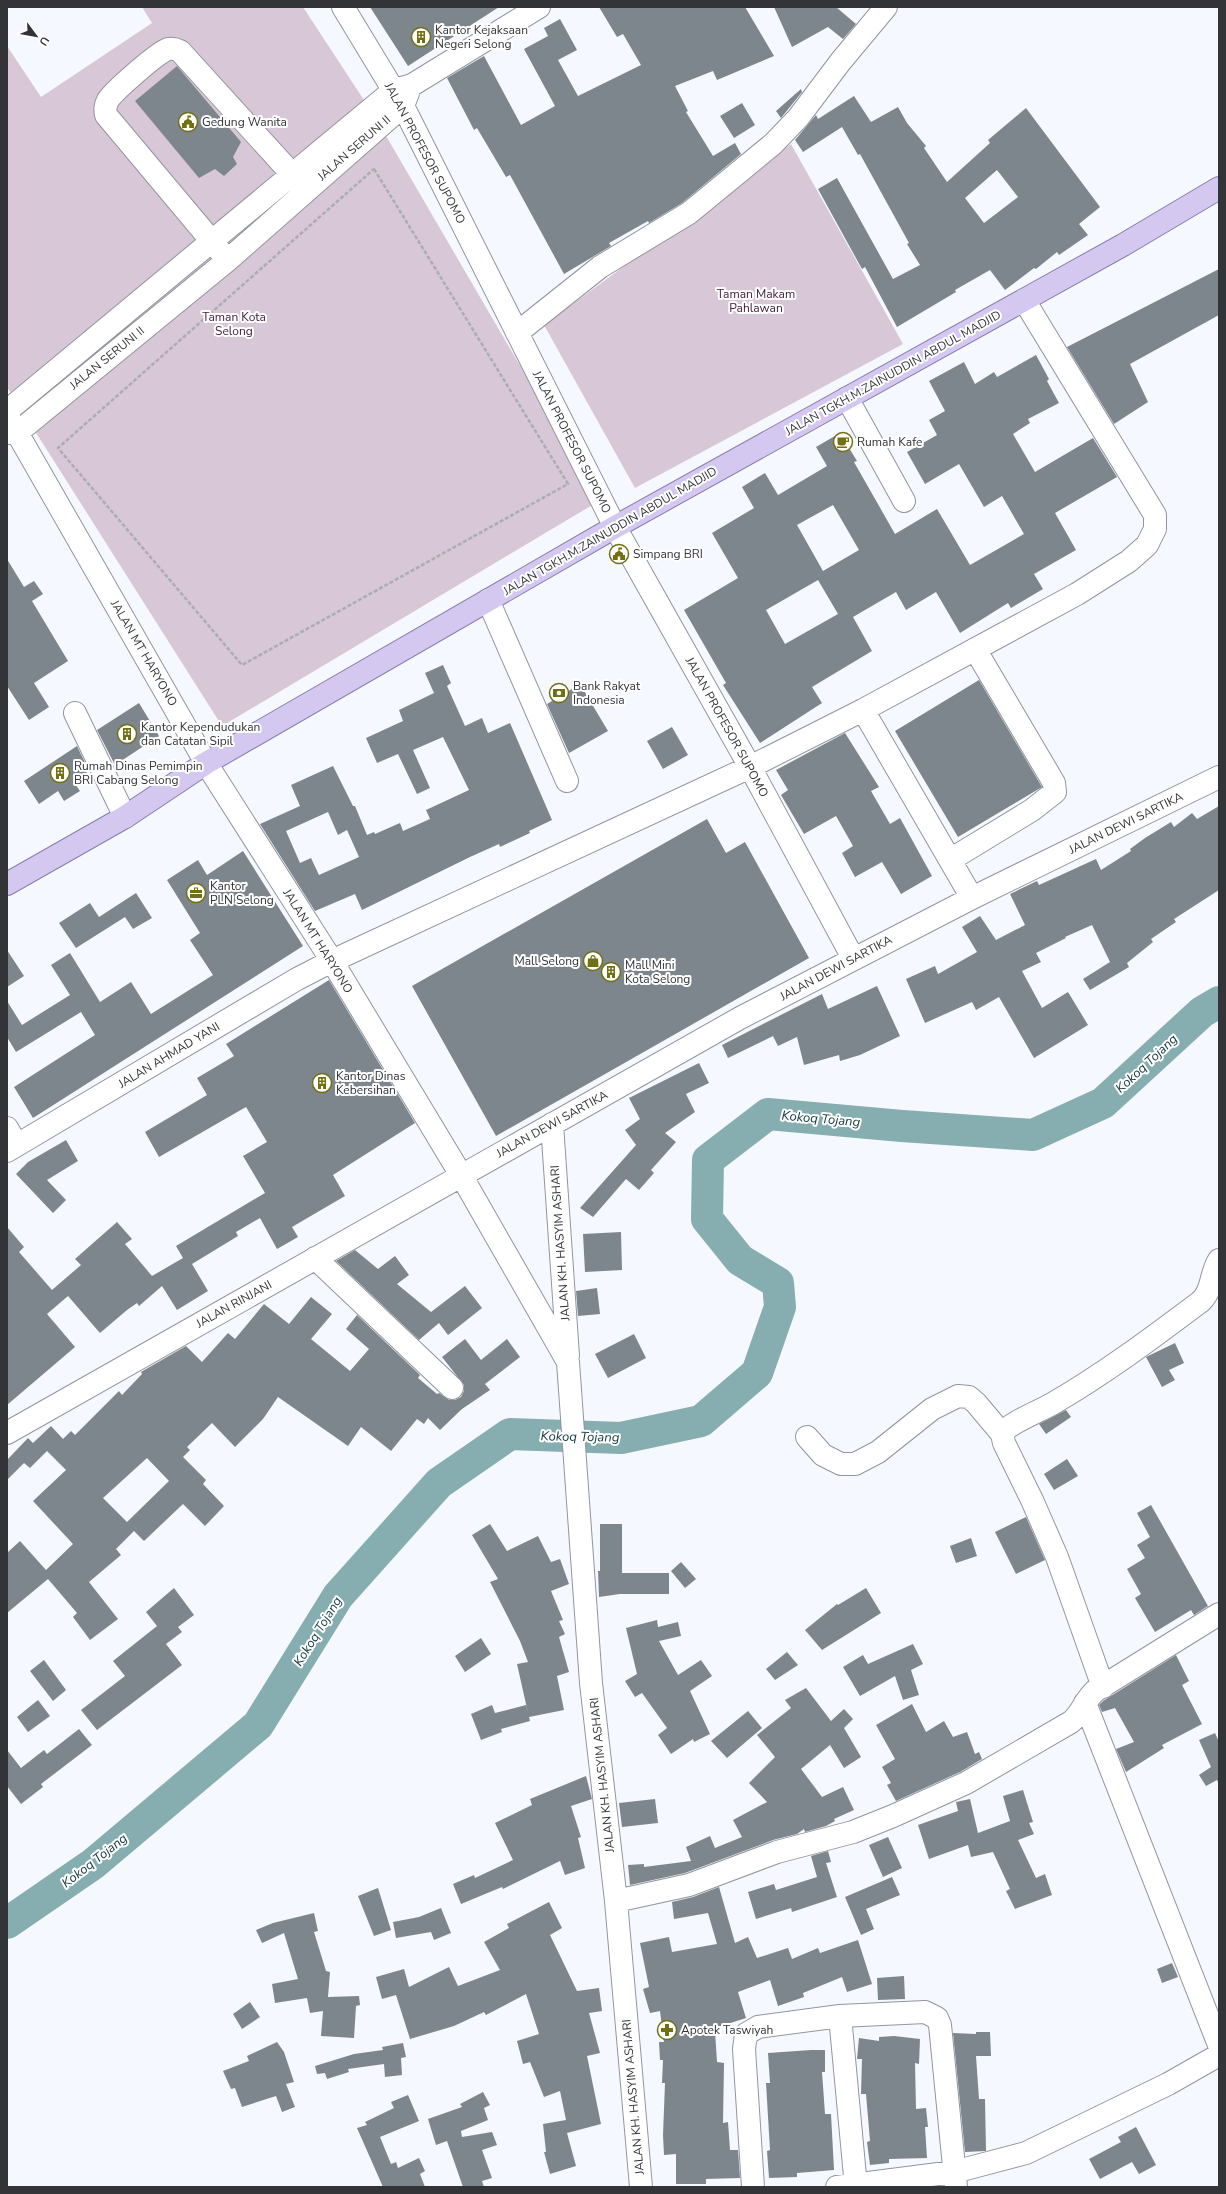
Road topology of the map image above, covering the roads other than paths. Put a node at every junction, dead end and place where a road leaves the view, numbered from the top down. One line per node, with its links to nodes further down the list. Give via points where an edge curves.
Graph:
1 (343, 7): 4 (street, JALAN PROFESOR SUPOMO)
2 (539, 7): 4 (street)
3 (886, 7): 11 (street, via 798,118 773,144 689,212 600,268)
4 (403, 93): 5 (street, JALAN SERUNI II); 7 (street, JALAN SERUNI II); 11 (street, JALAN PROFESOR SUPOMO)
5 (292, 174): 7 (street); 8 (street, JALAN SERUNI II); 8 (street, via 180,51 166,50 123,84 108,100 106,115)
6 (1219, 188): 10 (main road, JALAN TGKH.M.ZAINUDDIN ABDUL MADJID)
7 (306, 190): 9 (street, JALAN SERUNI II)
8 (211, 241): 9 (street); 13 (street, JALAN SERUNI II)
9 (228, 260): 14 (street, JALAN SERUNI II)
10 (1024, 300): 12 (main road, JALAN TGKH.M.ZAINUDDIN ABDUL MADJID); 18 (street, JALAN AHMAD YANI, via 1142,493 1155,515 1156,522 1147,545 1129,561 1077,594)
11 (517, 333): 16 (street, JALAN PROFESOR SUPOMO)
12 (847, 398): 15 (street); 16 (main road, JALAN TGKH.M.ZAINUDDIN ABDUL MADJID)
13 (7, 411)
14 (11, 427): 21 (street, JALAN MT HARYONO)
15 (904, 501)
16 (615, 527): 17 (main road, JALAN TGKH.M.ZAINUDDIN ABDUL MADJID); 22 (street, JALAN PROFESOR SUPOMO)
17 (488, 600): 21 (main road, JALAN TGKH.M.ZAINUDDIN ABDUL MADJID); 24 (street)
18 (975, 649): 19 (street, JALAN AHMAD YANI); 26 (street, via 1054,783 1055,792 1038,806)
19 (863, 710): 22 (street, JALAN AHMAD YANI); 26 (street)
20 (75, 712): 25 (street)
21 (206, 763): 25 (main road, JALAN TGKH.M.ZAINUDDIN ABDUL MADJID); 30 (street, JALAN MT HARYONO)
22 (750, 767): 29 (street, JALAN PROFESOR SUPOMO); 30 (street, JALAN AHMAD YANI)
23 (1219, 777): 28 (street, JALAN DEWI SARTIKA)
24 (567, 781)
25 (125, 817): 27 (main road, JALAN TGKH.M.ZAINUDDIN ABDUL MADJID)
26 (950, 860): 28 (street)
27 (7, 884)
28 (972, 898): 29 (street, JALAN DEWI SARTIKA)
29 (853, 958): 31 (street, JALAN DEWI SARTIKA, via 740,1018)
30 (332, 961): 32 (street, JALAN AHMAD YANI); 33 (street, JALAN MT HARYONO)
31 (552, 1124): 33 (street, JALAN DEWI SARTIKA); 36 (street, JALAN KH. HASYIM ASHARI)
32 (10, 1141)
33 (461, 1175): 34 (street, JALAN RINJANI); 36 (street, JALAN KH. HASYIM ASHARI)
34 (315, 1258): 37 (street); 38 (street, JALAN RINJANI)
35 (1219, 1260): 39 (street, via 1213,1272 1209,1291 1200,1302 1083,1386 1007,1428)
36 (568, 1362): 44 (street, JALAN KH. HASYIM ASHARI, via 591,1683)
37 (452, 1388)
38 (7, 1432)
39 (1002, 1434): 40 (street, via 976,1403 969,1397 958,1396 932,1409 878,1452 855,1464 841,1464 823,1455); 42 (street, via 1057,1557)
40 (807, 1437)
41 (1219, 1614): 42 (street)
42 (1103, 1687): 43 (street)
43 (1085, 1703): 44 (street, via 1077,1718 1065,1726 966,1783 893,1816 853,1832 777,1852 689,1885); 46 (street)
44 (616, 1900): 49 (street, JALAN KH. HASYIM ASHARI)
45 (840, 2016): 47 (street, via 925,2012 937,2018 940,2025); 48 (street); 50 (street, via 752,2028 746,2034 744,2049)
46 (1218, 2042): 47 (street, via 1161,2087 1026,2153)
47 (955, 2179): 48 (street)
48 (850, 2186)
49 (641, 2187)
50 (753, 2187)

